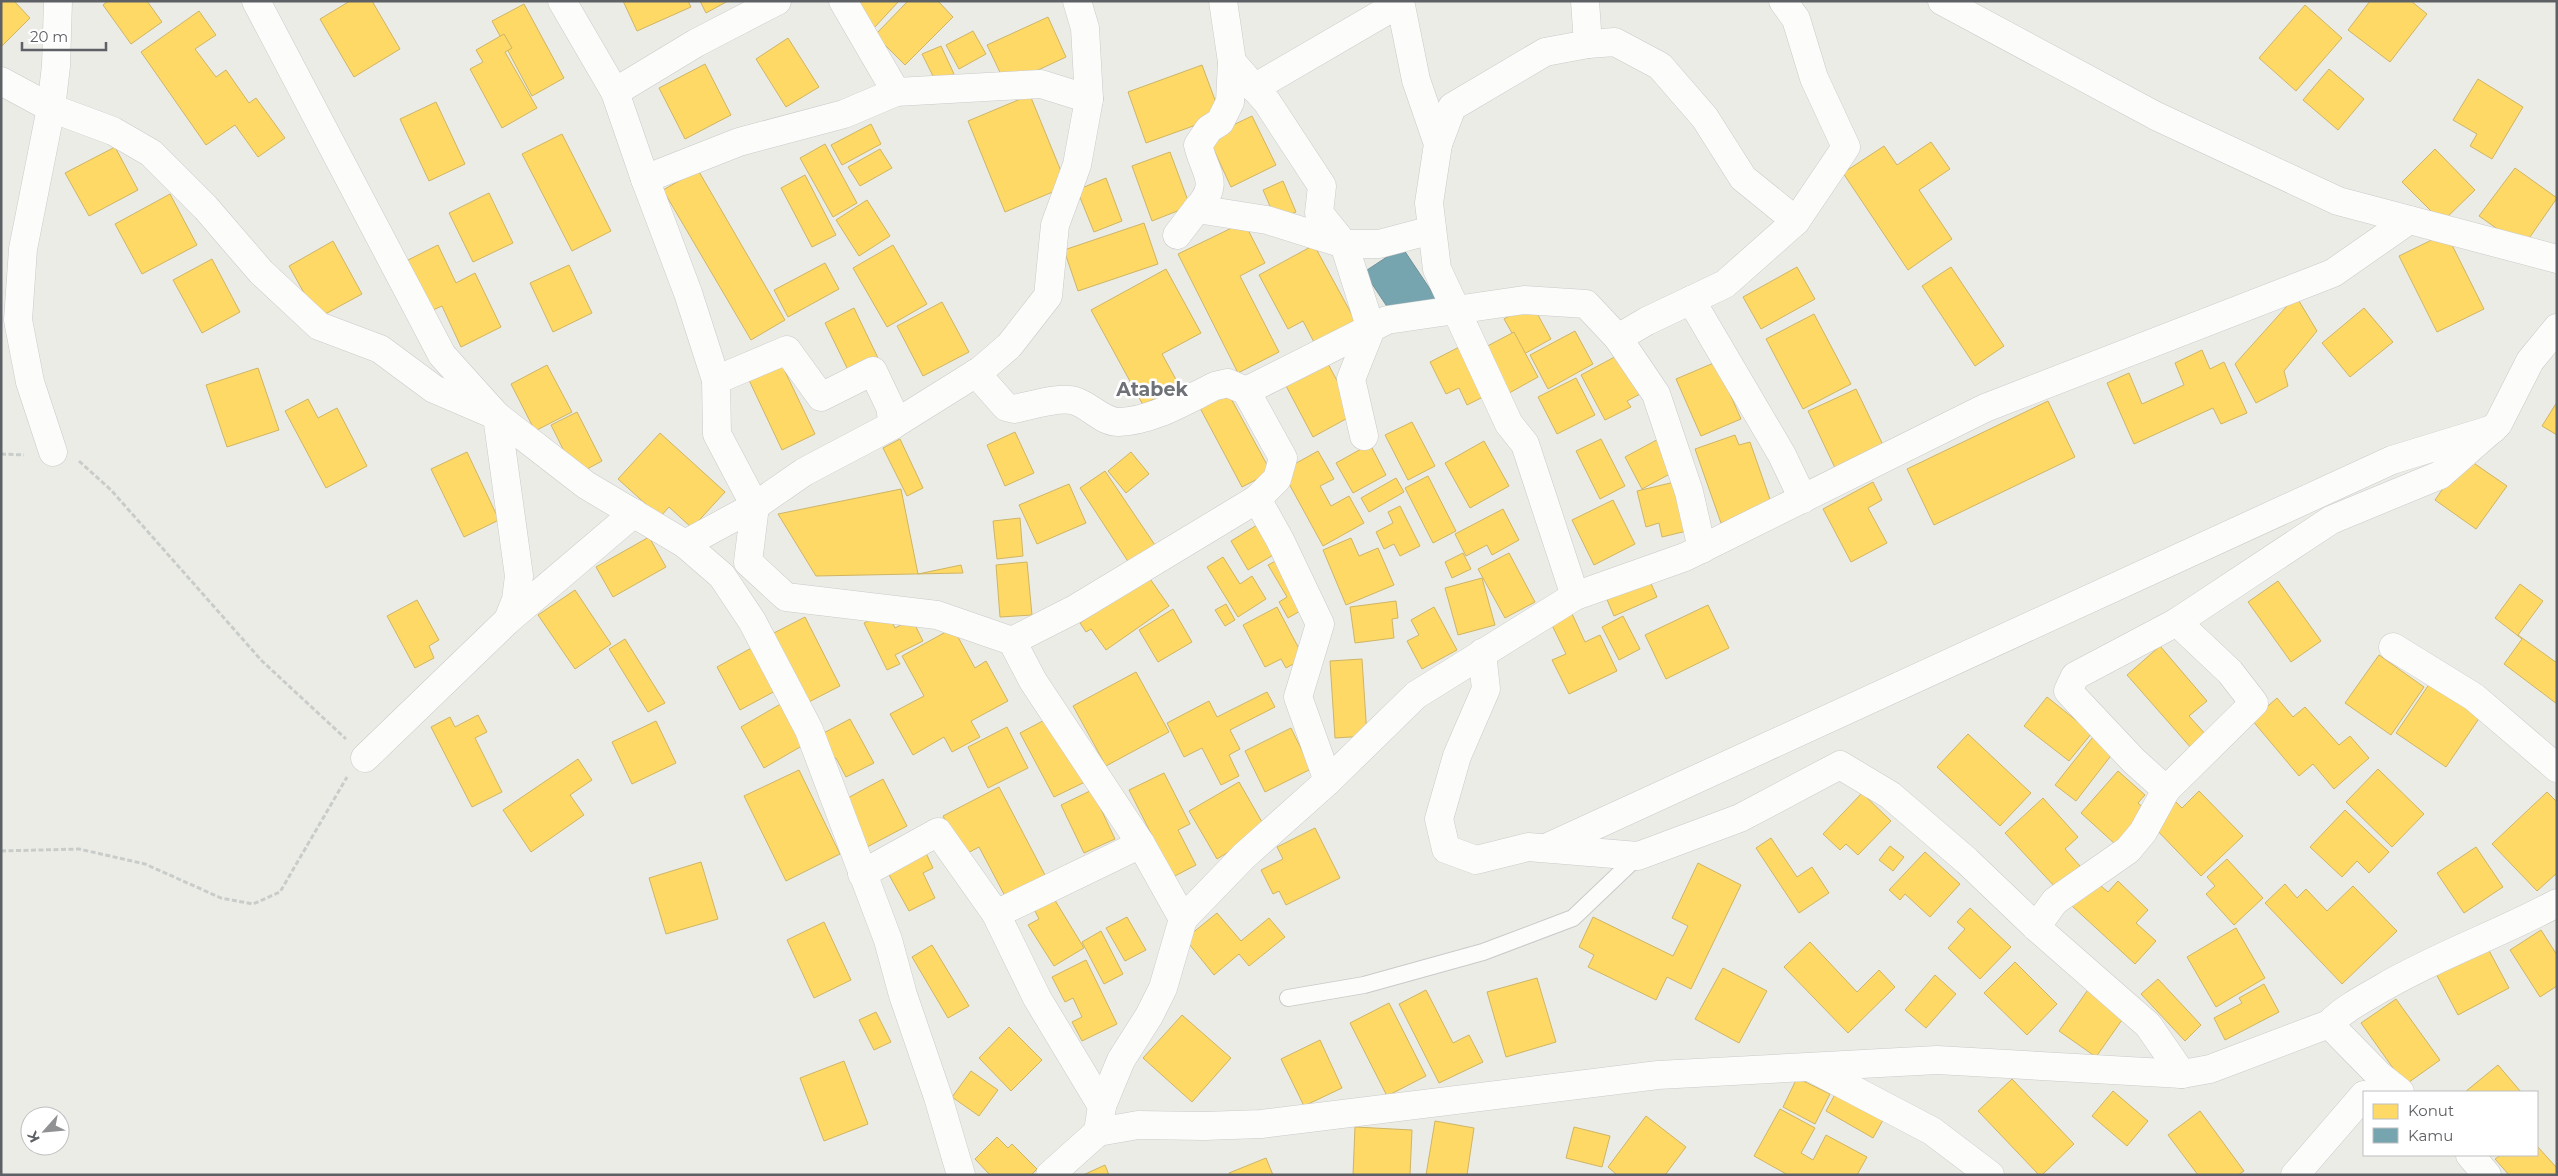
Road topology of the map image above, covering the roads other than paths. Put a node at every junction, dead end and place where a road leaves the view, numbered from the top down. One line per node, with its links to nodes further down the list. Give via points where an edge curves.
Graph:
1 (58, 1): 19 (street)
2 (562, 1): 16 (street)
3 (778, 1): 16 (street, via 696,43)
4 (843, 1): 17 (street)
5 (1077, 1): 18 (street, via 1085,28)
6 (1222, 1): 13 (street)
7 (1585, 1): 12 (street)
8 (1784, 1): 24 (street, via 1796,19 1814,78 1846,147)
9 (1942, 1): 23 (street, via 2156,116 2338,201)
10 (1400, 2): 15 (street); 20 (street, via 1416,80)
11 (260, 3): 37 (street, via 442,355)
12 (1588, 44): 20 (street, via 1545,52 1452,107); 24 (street, via 1615,42 1660,66 1705,118 1743,178)
13 (1232, 62): 15 (street); 22 (street, via 1230,102 1220,122 1198,145 1211,178 1208,198)
14 (1, 81): 19 (street)
15 (1254, 88): 27 (street, via 1267,102 1322,186 1319,213)
16 (615, 92): 21 (street)
17 (896, 92): 18 (street, via 1041,84); 21 (street, via 844,114 739,142)
18 (1089, 99): 34 (street, via 1077,165 1055,225 1048,296 1009,346)
19 (51, 108): 37 (street, via 113,131 151,153 206,208 261,272 319,326 380,349 434,389); 41 (street, via 23,249 18,320 30,382)
20 (1438, 144): 25 (street, via 1429,203)
21 (645, 179): 35 (street, via 688,293)
22 (1197, 210): 26 (street); 27 (street, via 1267,220)
23 (2409, 220): 28 (street); 43 (street, via 2333,273 1985,408)
24 (1796, 221): 29 (street, via 1725,284)
25 (1432, 230): 27 (street, via 1379,244); 30 (street, via 1437,268)
26 (1177, 235)
27 (1344, 244): 31 (street)
28 (2557, 259)
29 (1691, 300): 33 (street); 43 (street, via 1782,454)
30 (1456, 310): 31 (street, via 1387,320); 33 (street, via 1524,300 1586,304); 49 (street, via 1510,424 1525,444)
31 (1371, 328): 36 (street); 40 (street, via 1351,380)
32 (2557, 328): 39 (street, via 2530,361)
33 (1618, 338): 47 (street, via 1656,394 1689,492)
34 (976, 373): 36 (street, via 1006,407 1073,400 1102,418 1118,422 1144,418 1215,386 1228,383); 38 (street)
35 (716, 380): 38 (street, via 787,350 822,397 873,371 890,407); 44 (street, via 717,434)
36 (1246, 391): 42 (street, via 1283,458 1277,479)
37 (497, 416): 45 (street, via 586,486); 51 (street, via 519,576 516,600)
38 (893, 425): 44 (street, via 804,472)
39 (2493, 429): 52 (street, via 2440,475 2331,520); 61 (street, via 2392,460)
40 (1364, 436)
41 (53, 452)
42 (1257, 499): 53 (street, via 1075,609); 58 (street, via 1320,624 1298,697)
43 (1803, 499): 47 (street)
44 (755, 506): 46 (street); 50 (street, via 748,562)
45 (634, 514): 46 (street); 51 (street)
46 (685, 544): 48 (street)
47 (1702, 549): 49 (street, via 1686,558)
48 (722, 576): 50 (street); 63 (street, via 752,621 809,730)
49 (1575, 596): 55 (street)
50 (786, 597): 53 (street, via 936,616)
51 (508, 620): 56 (street)
52 (2177, 622): 59 (street, via 2230,672 2254,703); 59 (street, via 2075,676 2068,691)
53 (1012, 641): 60 (street, via 1034,681)
54 (2393, 647): 57 (street, via 2474,697)
55 (1482, 653): 58 (street, via 1416,695); 61 (street, via 1486,689 1458,756 1439,819 1446,849 1476,860 1528,847)
56 (365, 758)
57 (2557, 768)
58 (1328, 782): 66 (street, via 1244,856)
59 (2166, 790): 67 (street, via 2143,832 2128,850 2055,901)
60 (1141, 844): 65 (street); 66 (street)
61 (1545, 848): 62 (street)
62 (1638, 856): 67 (street, via 1740,818 1840,765 1890,795 1968,861); 68 (lane, via 1573,918 1483,952 1364,985)
63 (862, 874): 65 (street, via 938,832); 76 (street, via 888,940 902,995 938,1096)
64 (2557, 902): 69 (street, via 2518,924 2420,965 2342,1010)
65 (996, 914): 74 (street)
66 (1183, 919): 74 (street, via 1162,988 1149,1016 1121,1060)
67 (2036, 927): 71 (street, via 2148,1025)
68 (1288, 998)
69 (2329, 1024): 71 (street, via 2210,1069); 72 (street)
70 (1810, 1067): 71 (street, via 1937,1060); 74 (street, via 1658,1075 1261,1124 1138,1125); 78 (street, via 1932,1131)
71 (2182, 1074)
72 (2378, 1089)
73 (2363, 1105): 79 (street)
74 (1100, 1119): 77 (street)
75 (2471, 1156): 80 (street)
76 (961, 1175)
77 (1050, 1175)
78 (1990, 1175)
79 (2295, 1175)
80 (2487, 1175)

